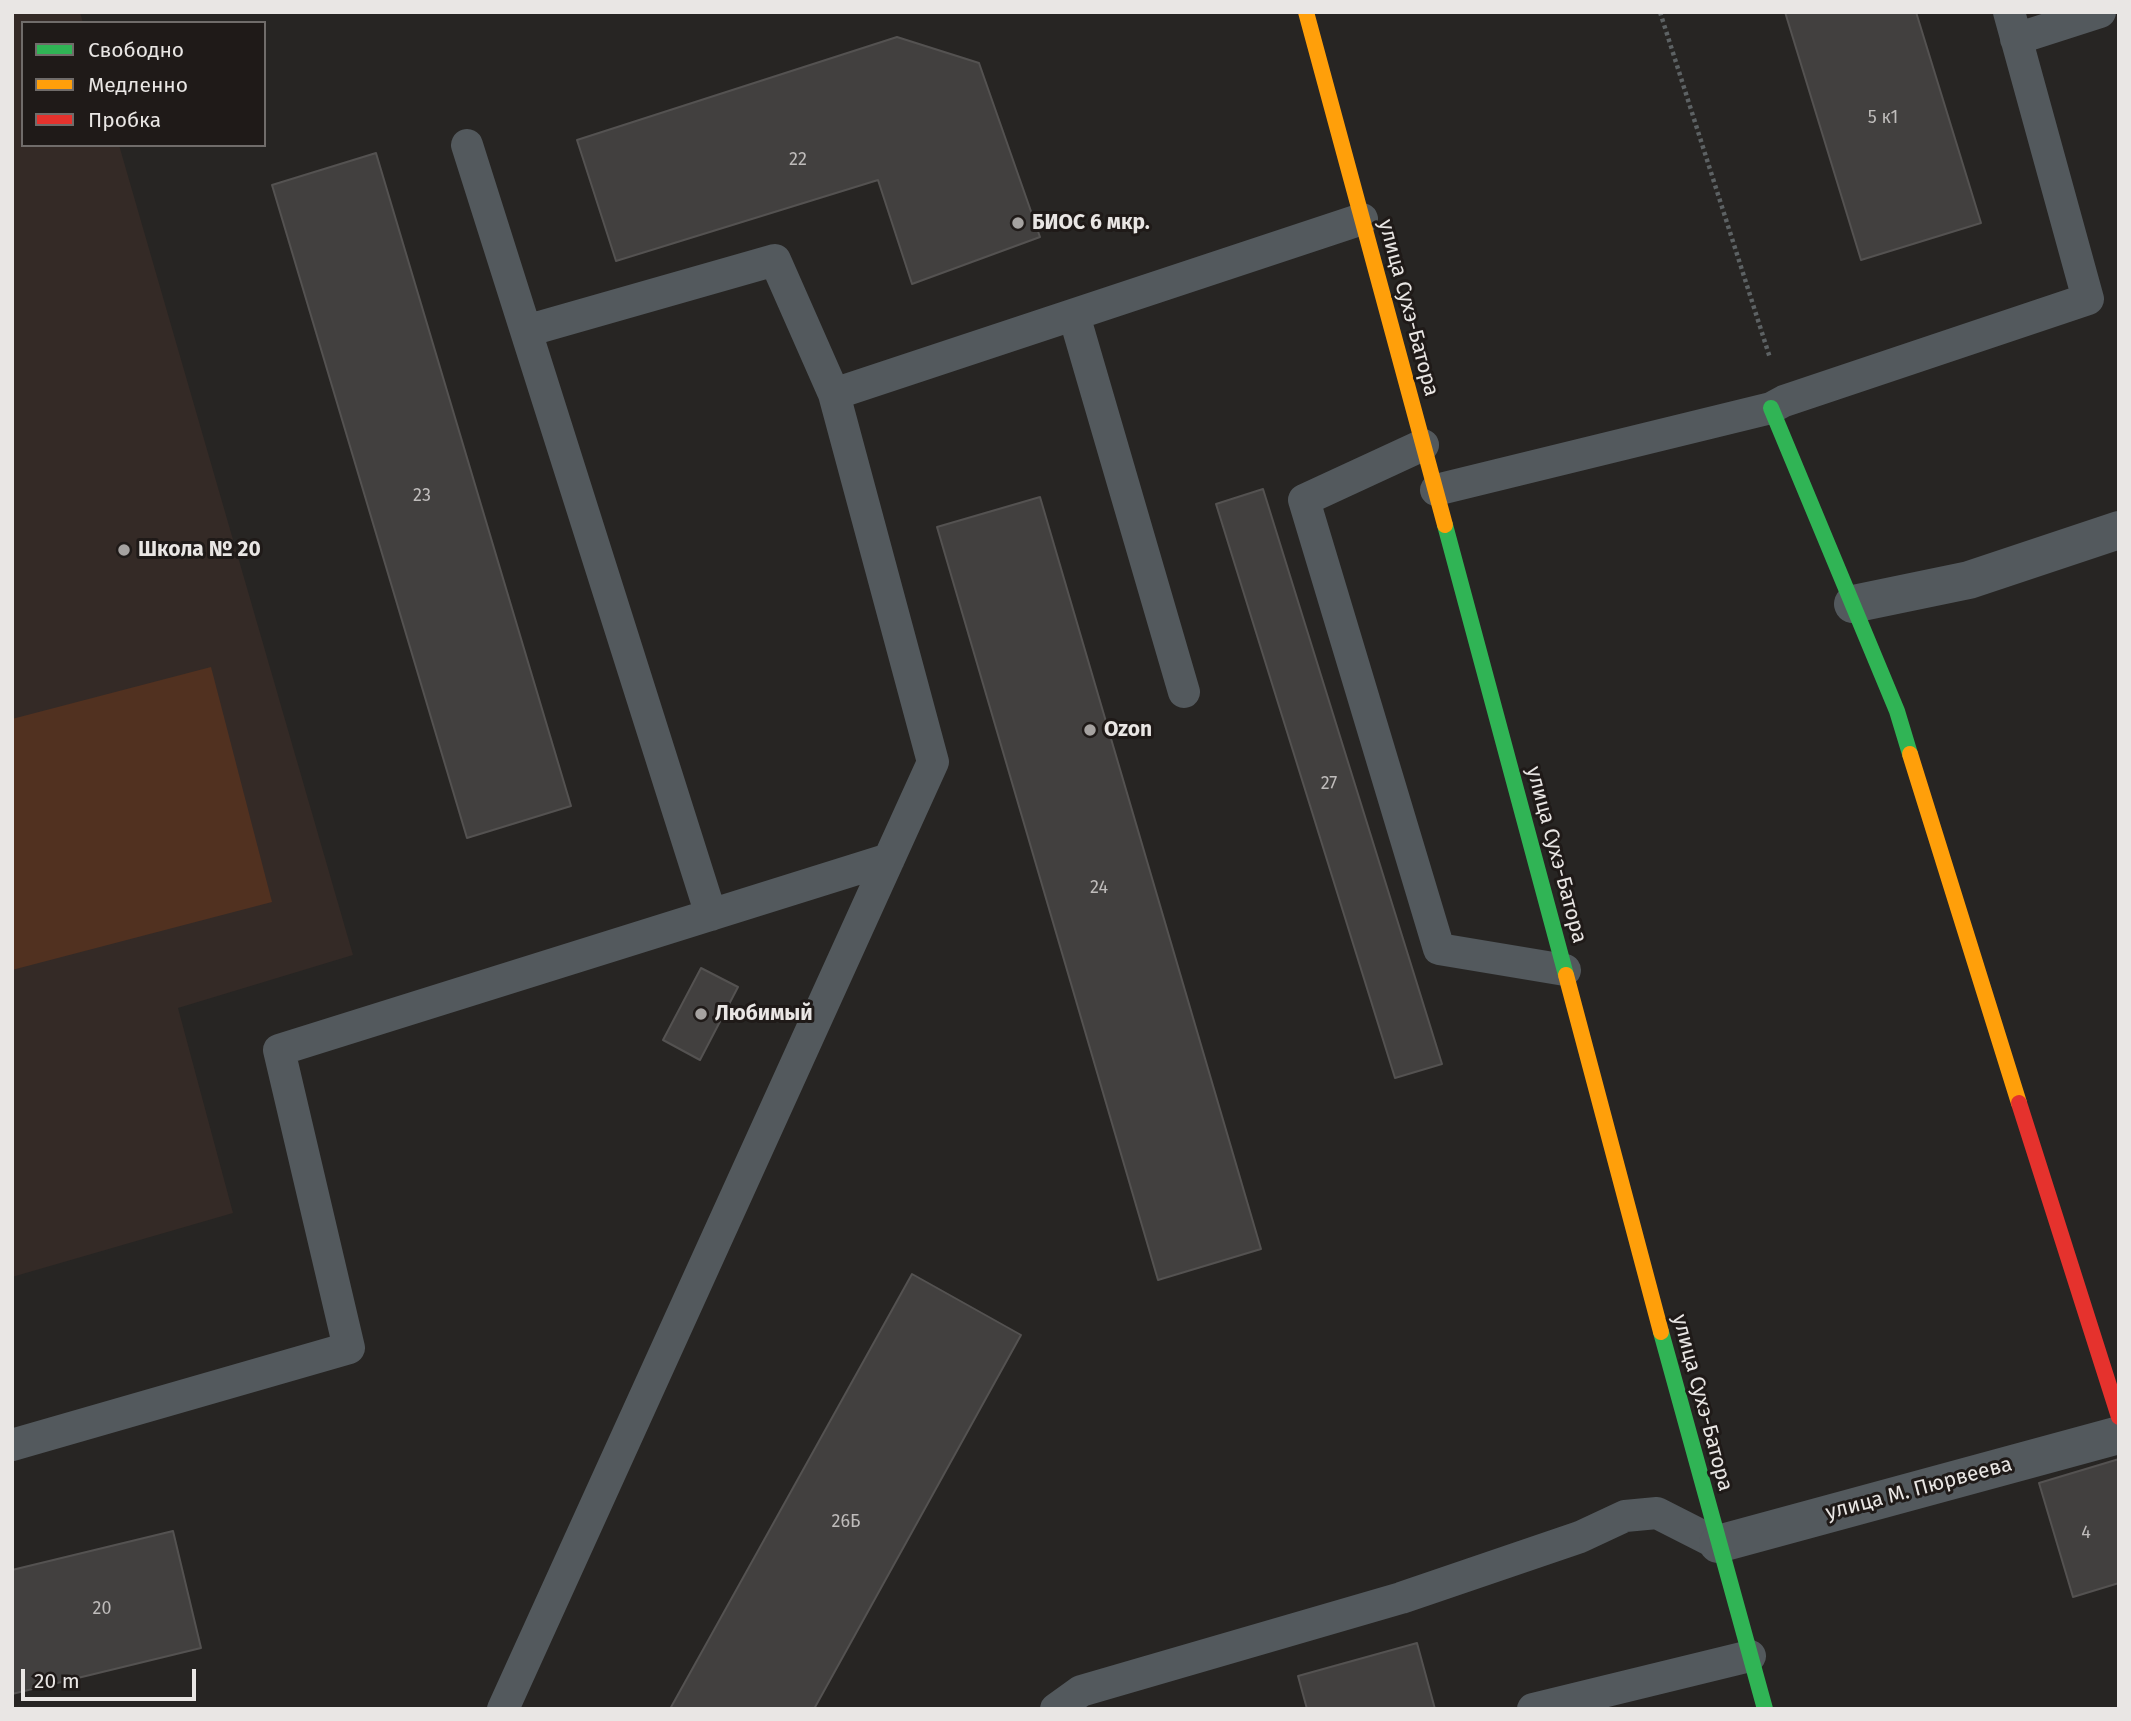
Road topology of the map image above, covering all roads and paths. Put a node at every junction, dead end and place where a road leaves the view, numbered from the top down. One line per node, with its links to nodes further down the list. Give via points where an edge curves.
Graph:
1 (1306, 12): 6 (main road, улица Сухэ-Батора)
2 (1660, 12): 10 (path)
3 (2100, 12): 4 (lane)
4 (2012, 26): 10 (lane, via 2088,299)
5 (467, 145): 8 (lane)
6 (1362, 219): 7 (lane); 11 (main road, улица Сухэ-Батора)
7 (1074, 315): 9 (lane); 15 (lane)
8 (526, 331): 9 (lane, via 775,260); 17 (lane)
9 (834, 394): 16 (lane, via 933,762)
10 (1777, 404): 12 (lane); 14 (main road)
11 (1423, 445): 12 (main road, улица Сухэ-Батора); 18 (lane, via 1304,499 1439,949)
12 (1436, 490): 18 (main road, улица Сухэ-Батора)
13 (2119, 530): 14 (street, via 1969,580)
14 (1853, 604): 19 (main road, via 1897,711)
15 (1184, 692)
16 (889, 859): 17 (lane); 24 (lane)
17 (711, 915): 21 (lane, via 279,1050 349,1348)
18 (1565, 970): 22 (main road, улица Сухэ-Батора)
19 (2119, 1417)
20 (2119, 1435): 22 (street, улица М. Пюрвеева)
21 (12, 1445)
22 (1718, 1544): 23 (main road, улица Сухэ-Батора); 25 (lane, via 1657,1513 1625,1516 1580,1537 1401,1598 1081,1691)
23 (1750, 1656): 26 (lane); 27 (main road, улица Сухэ-Батора)
24 (503, 1709)
25 (1056, 1709)
26 (1533, 1709)
27 (1765, 1709)

